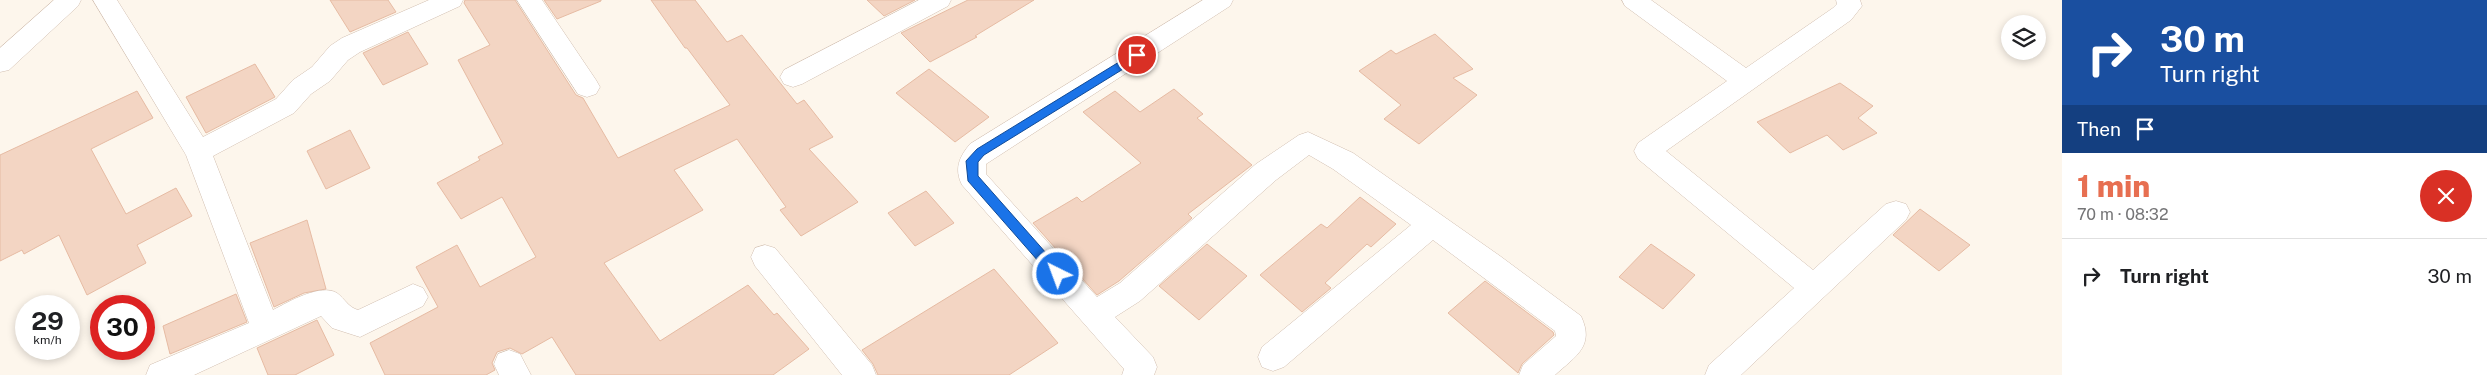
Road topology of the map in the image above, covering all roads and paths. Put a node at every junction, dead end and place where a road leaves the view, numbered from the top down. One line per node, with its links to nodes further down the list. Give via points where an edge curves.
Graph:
1 (69, 0): 9 (street)
2 (105, 0): 13 (street)
3 (451, 0): 13 (street, via 351,45 285,106)
4 (529, 0): 12 (street)
5 (939, 0): 10 (street)
6 (1634, 0): 11 (street)
7 (1848, 0): 11 (street, via 1850,6 1847,10)
8 (1217, 1): 19 (street, via 1137,55 980,152 972,161 972,178)
9 (0, 64)
10 (793, 77)
11 (1746, 82): 17 (street, via 1647,151)
12 (587, 87)
13 (198, 152): 20 (street)
14 (1896, 212): 17 (street)
15 (1431, 224): 19 (street, via 1343,161 1308,142 1266,172 1130,292); 21 (street); 25 (street, via 1570,325 1571,341)
16 (765, 258): 24 (street)
17 (1813, 287): 26 (street)
18 (413, 297): 20 (street, via 360,324 343,318 326,302 304,308)
19 (1094, 316): 22 (street)
20 (266, 329): 23 (street)
21 (1273, 357)
22 (1142, 372)
23 (161, 375)
24 (861, 375)
25 (1534, 375)
26 (1720, 375)

